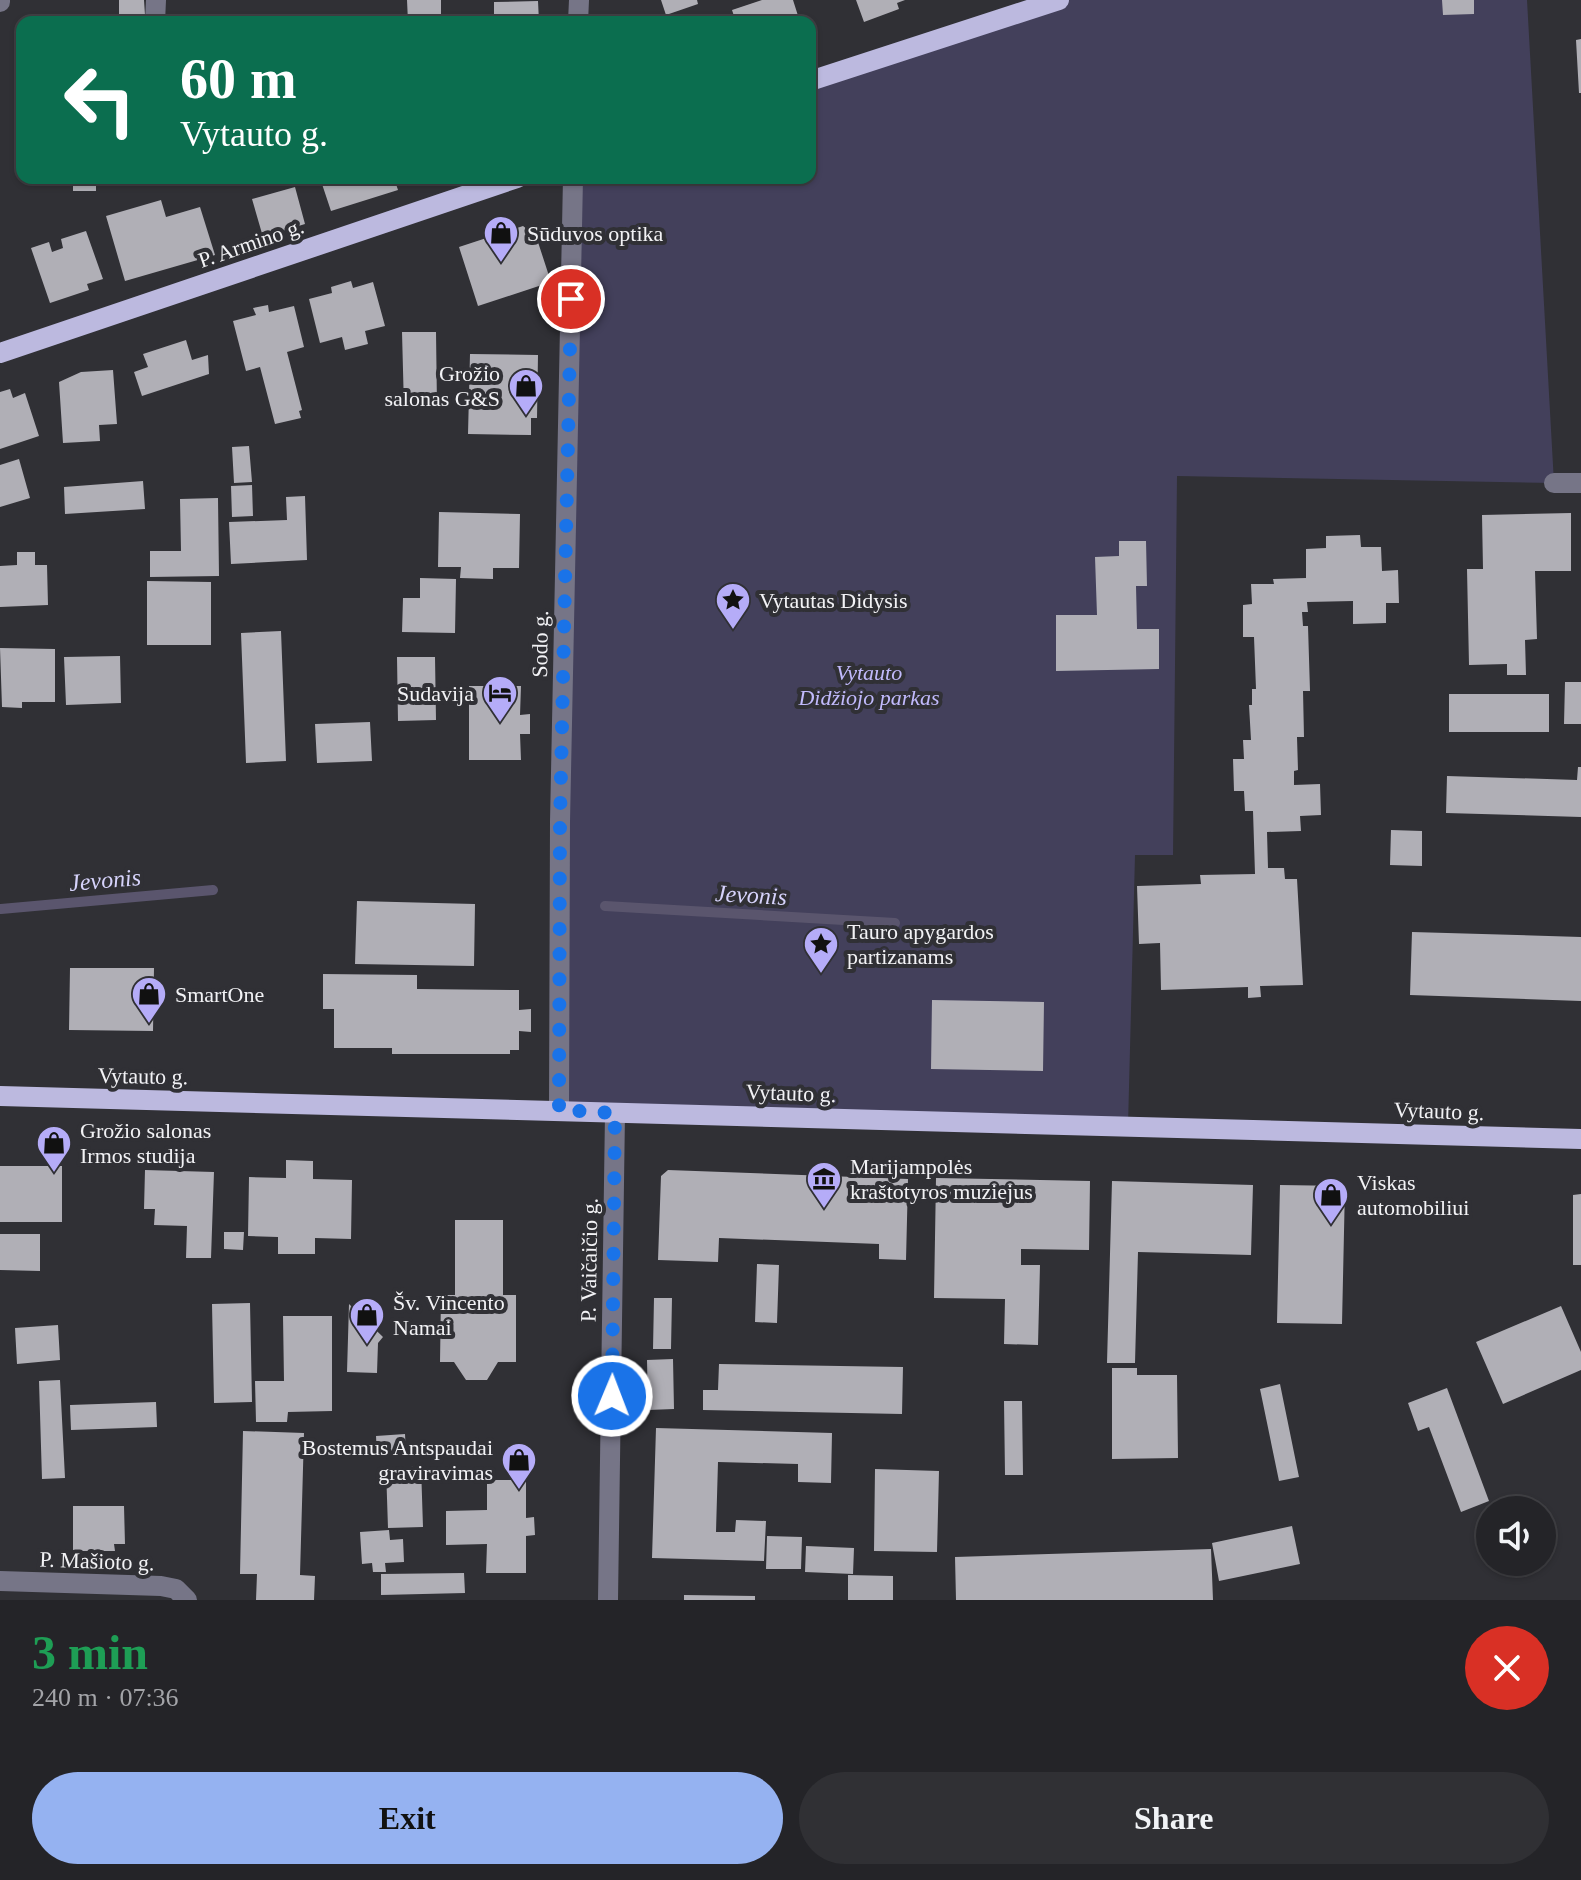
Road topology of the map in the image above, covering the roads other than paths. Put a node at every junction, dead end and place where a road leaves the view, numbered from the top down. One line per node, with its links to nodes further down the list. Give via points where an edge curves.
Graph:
1 (1059, 0): 2 (main road)
2 (816, 79)
3 (499, 184): 5 (main road, P. Armino g.)
4 (573, 184): 9 (street, Sodo g.)
5 (0, 353)
6 (1554, 483): 7 (street)
7 (1581, 483)
8 (0, 1096): 9 (main road, Vytauto g.)
9 (559, 1110): 10 (main road, Vytauto g.)
10 (615, 1113): 11 (main road, Vytauto g.); 14 (street, P. Vaičaičio g.)
11 (1581, 1139)
12 (0, 1581): 13 (street, P. Mašioto g., via 161,1586 176,1589)
13 (187, 1600)
14 (608, 1600)

